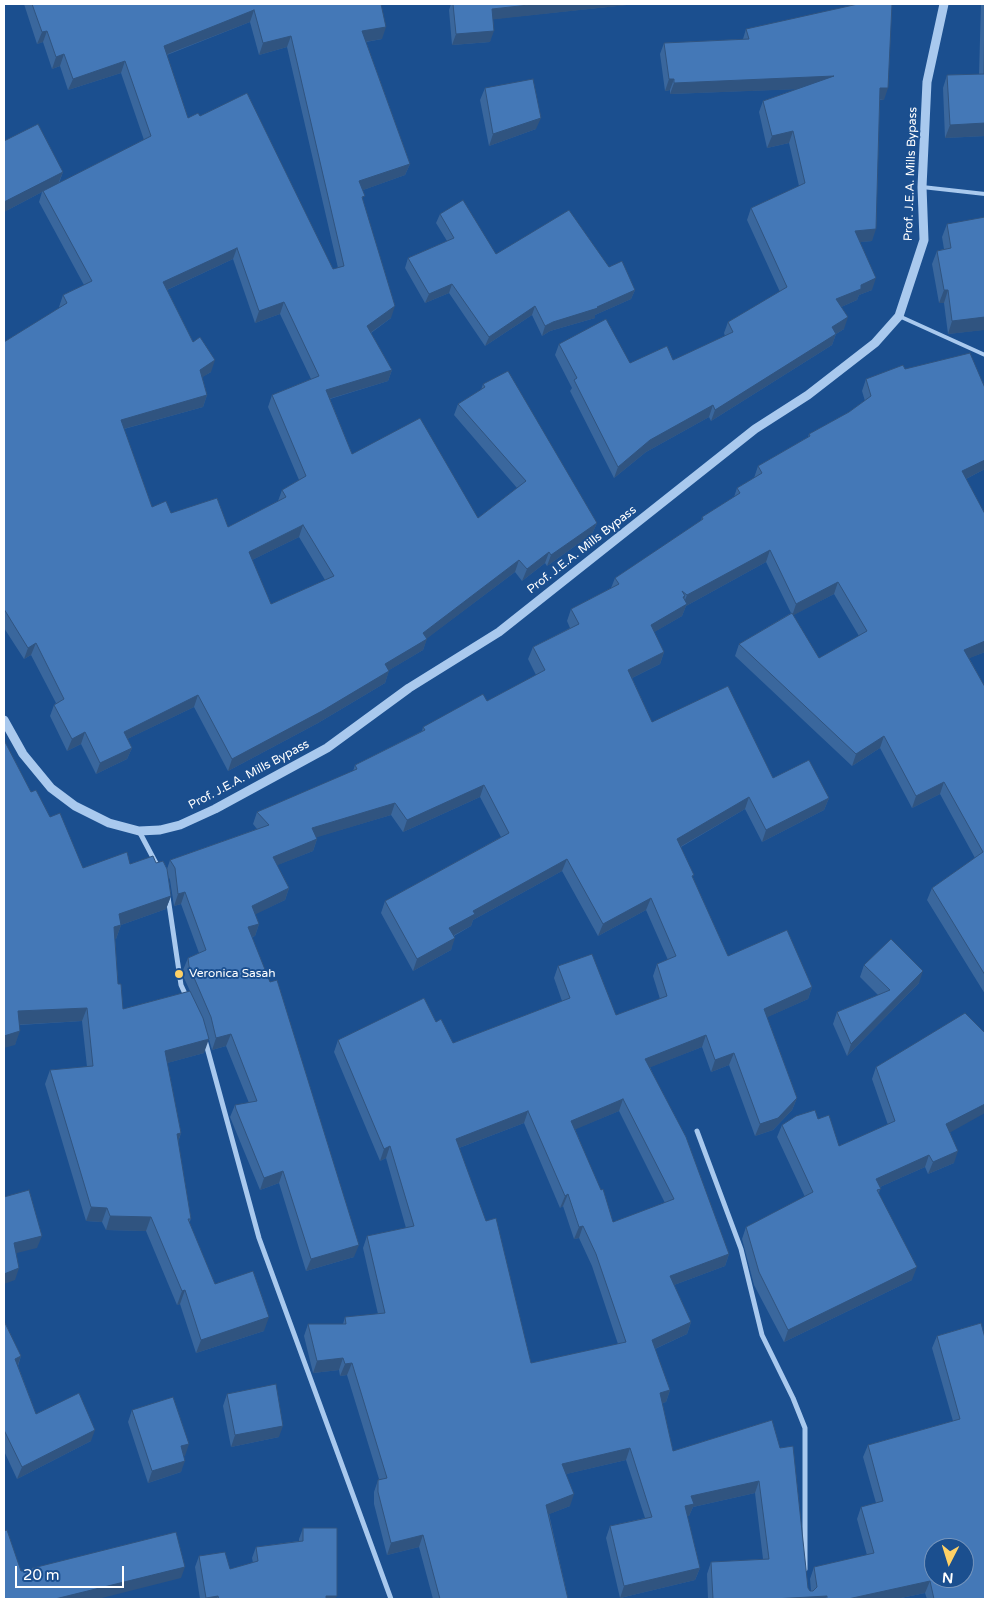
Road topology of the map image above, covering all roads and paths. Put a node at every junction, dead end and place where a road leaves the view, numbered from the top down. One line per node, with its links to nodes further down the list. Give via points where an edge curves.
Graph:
1 (944, 4): 2 (street, Prof. J.E.A. Mills Bypass, via 927,82)
2 (922, 186): 3 (lane); 4 (street, Prof. J.E.A. Mills Bypass, via 924,240)
3 (985, 194)
4 (899, 316): 5 (lane); 7 (street, Prof. J.E.A. Mills Bypass, via 875,343 808,395 755,429 499,632 409,688 319,752 188,821 160,830)
5 (985, 355)
6 (4, 720): 7 (street, Prof. J.E.A. Mills Bypass, via 23,754 51,788 92,815)
7 (139, 831): 8 (street)
8 (161, 873)
9 (167, 891): 10 (street, via 181,985)
10 (192, 1008)
11 (202, 1030): 14 (street, via 258,1238)
12 (697, 1132): 13 (street, via 741,1249 762,1335 794,1398 805,1428)
13 (805, 1576)
14 (391, 1599)

